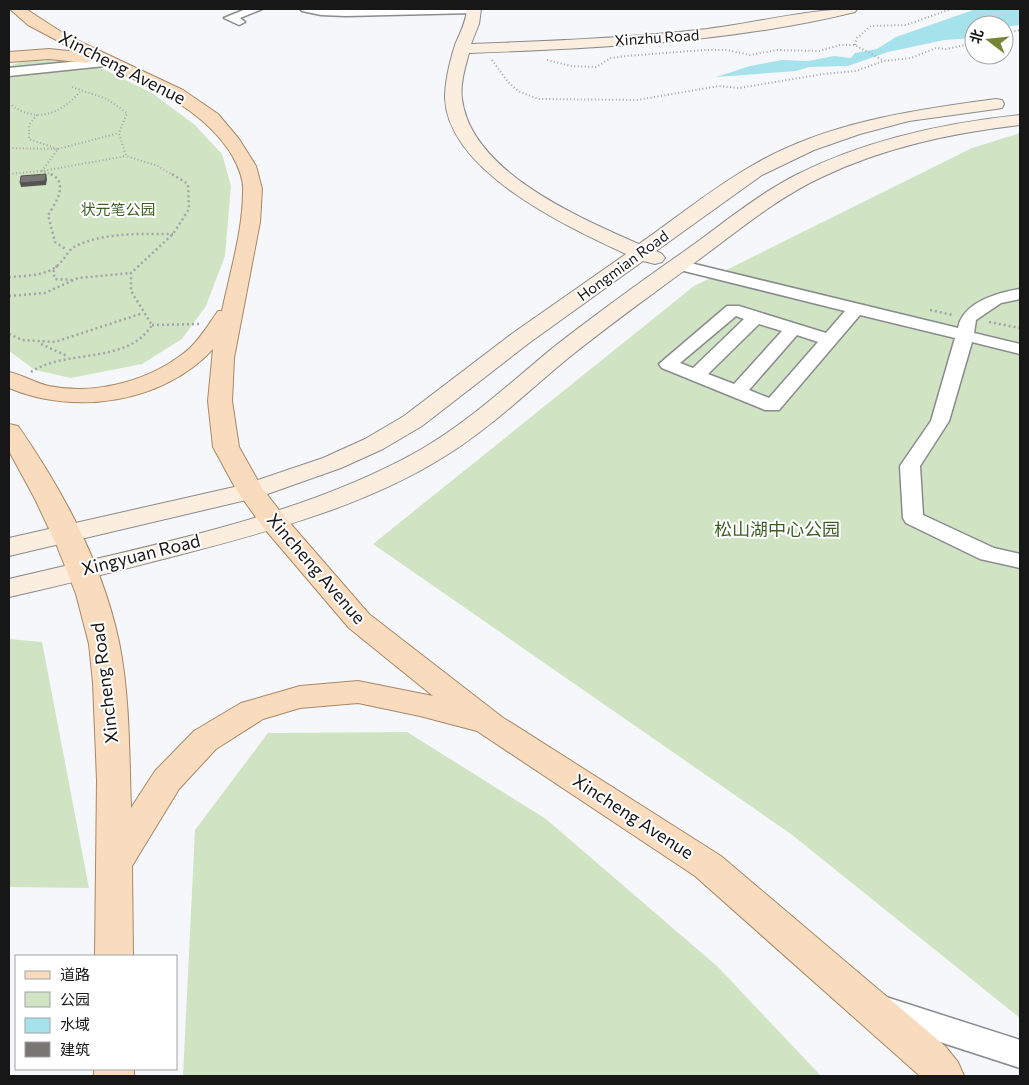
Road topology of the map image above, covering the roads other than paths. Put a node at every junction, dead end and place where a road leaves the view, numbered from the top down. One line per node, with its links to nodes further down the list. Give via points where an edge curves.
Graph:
1 (17, 9): 9 (main road, Xincheng Avenue, via 47,30)
2 (256, 9): 6 (street, via 230,18)
3 (306, 9): 4 (street, via 346,13)
4 (474, 9): 7 (main road, via 475,15)
5 (850, 9): 7 (main road, Xinzhu Road, via 700,35)
6 (239, 22)
7 (462, 48): 13 (main road, via 453,99 459,123 476,150 503,176 546,207)
8 (9, 57): 9 (main road, via 48,54)
9 (110, 62): 10 (street); 17 (main road, Xincheng Avenue, via 177,94 212,118 247,166 253,189 250,222)
10 (9, 72)
11 (1020, 102): 13 (main road, Hongmian Road, via 909,116 808,146 755,171)
12 (1020, 120): 14 (main road, Hongmian Road, via 979,124 918,137 867,152 816,173 766,200)
13 (641, 253): 14 (main road); 27 (main road, Hongmian Road, via 397,430 332,463)
14 (678, 265): 16 (street); 28 (main road, Hongmian Road, via 573,344 466,432 428,456 374,482)
15 (1020, 294): 20 (street, via 996,298 968,318)
16 (857, 308): 20 (street); 21 (street)
17 (228, 313): 24 (main road, via 198,354 170,373 138,385 100,394 63,395 28,388); 27 (main road, Xincheng Avenue, via 220,400 226,446)
18 (756, 317): 19 (street); 23 (street); 23 (street, via 733,310 668,364)
19 (793, 329): 21 (street); 25 (street)
20 (965, 335): 22 (street); 31 (street, via 940,421 910,466 913,518 988,554)
21 (829, 340): 25 (street, via 772,406)
22 (1020, 349)
23 (696, 375): 25 (street)
24 (11, 380)
25 (737, 392)
26 (9, 431): 29 (main road, Xincheng Road)
27 (250, 491): 28 (main road, Xincheng Avenue); 29 (main road)
28 (273, 522): 32 (main road, Xingyuan Road); 34 (main road, Xincheng Avenue, via 358,621)
29 (68, 532): 30 (main road); 32 (main road, Xincheng Road)
30 (9, 547)
31 (1020, 561)
32 (81, 571): 33 (main road, Xingyuan Road); 35 (main road, Xincheng Road, via 99,620 109,688 114,766)
33 (9, 588)
34 (491, 725): 35 (main road, via 420,704 358,692 300,696 252,711 205,740 167,780); 37 (main road, Xincheng Avenue, via 708,866)
35 (114, 866): 36 (main road, Xincheng Road)
36 (114, 955)
37 (870, 1006): 38 (street); 39 (main road, Xincheng Avenue, via 930,1059)
38 (1020, 1054)
39 (944, 1076)

